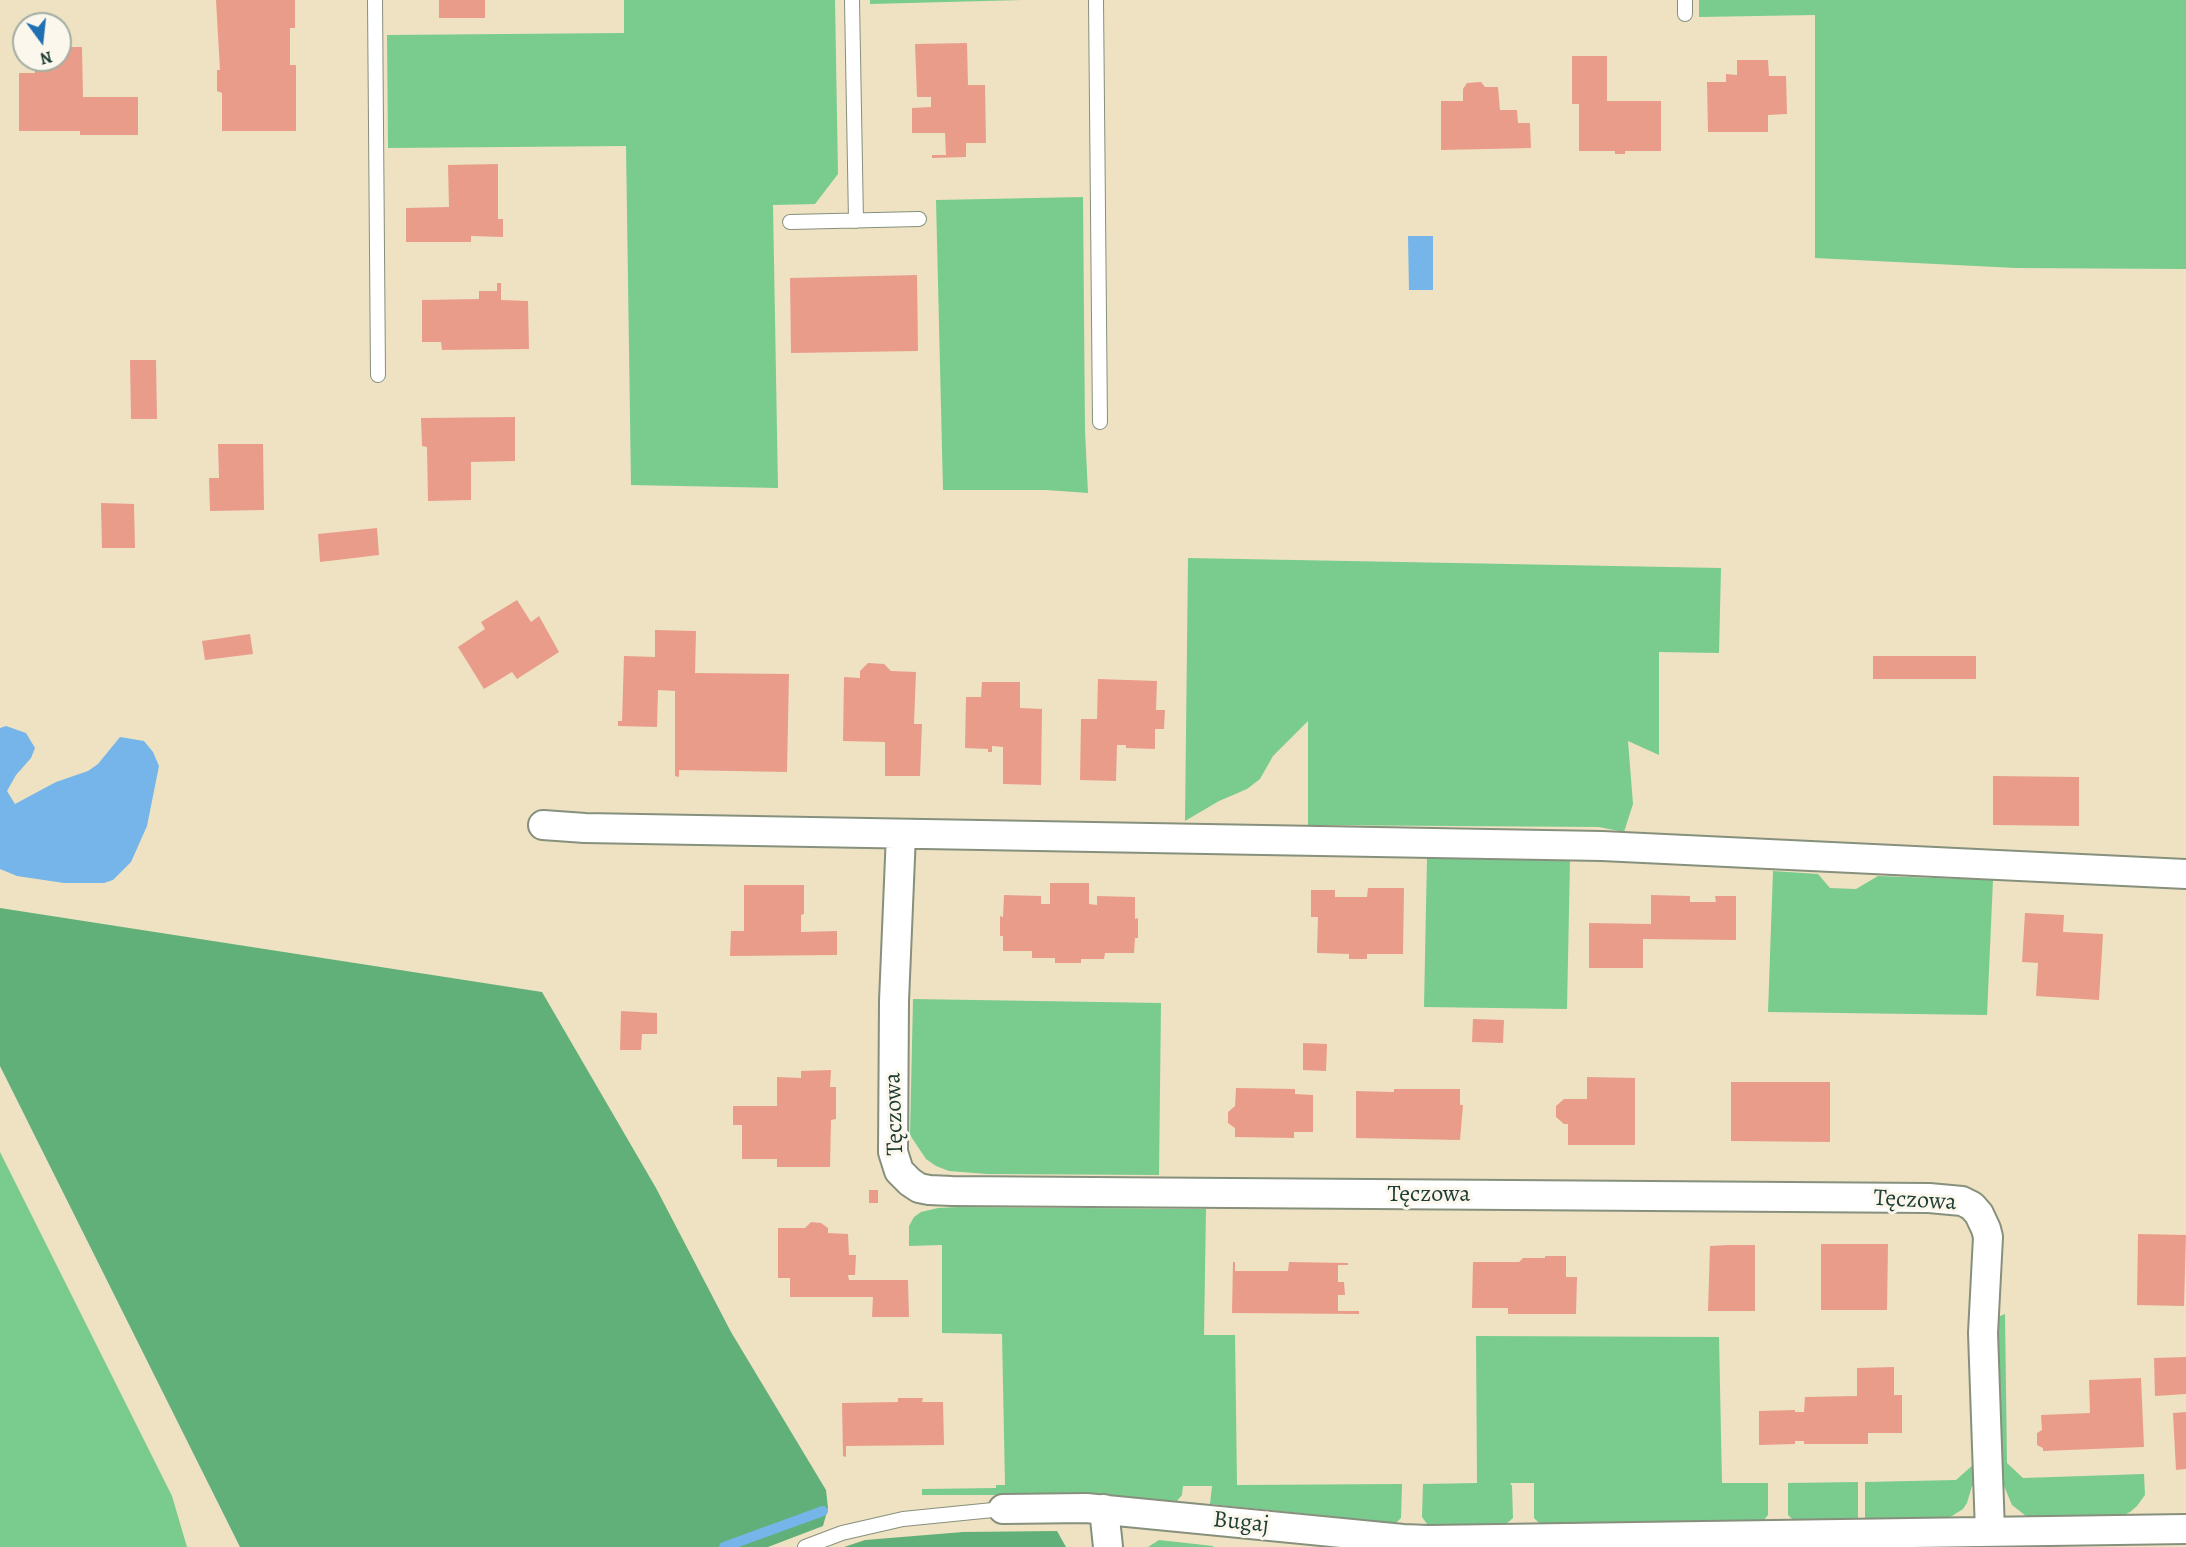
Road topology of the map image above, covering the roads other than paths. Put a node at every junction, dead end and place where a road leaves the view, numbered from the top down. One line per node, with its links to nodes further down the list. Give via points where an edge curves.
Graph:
1 (375, 0): 7 (lane)
2 (852, 0): 5 (lane)
3 (1096, 0): 8 (lane)
4 (919, 219): 5 (lane)
5 (856, 221): 6 (lane)
6 (790, 222)
7 (378, 375)
8 (1100, 422)
9 (543, 825): 10 (street)
10 (901, 834): 11 (street, via 1602,846); 15 (street, Tęczowa, via 893,1152 899,1171 919,1188 1962,1201 1979,1214 1988,1237 1983,1340)
11 (2186, 874)
12 (1004, 1509): 13 (street, Bugaj); 16 (lane, Bugaj, via 903,1519 842,1533)
13 (1104, 1509): 15 (street, Bugaj, via 1429,1540); 17 (street)
14 (2186, 1529): 15 (street, Bugaj)
15 (1990, 1532)
16 (805, 1547)
17 (1108, 1547)

